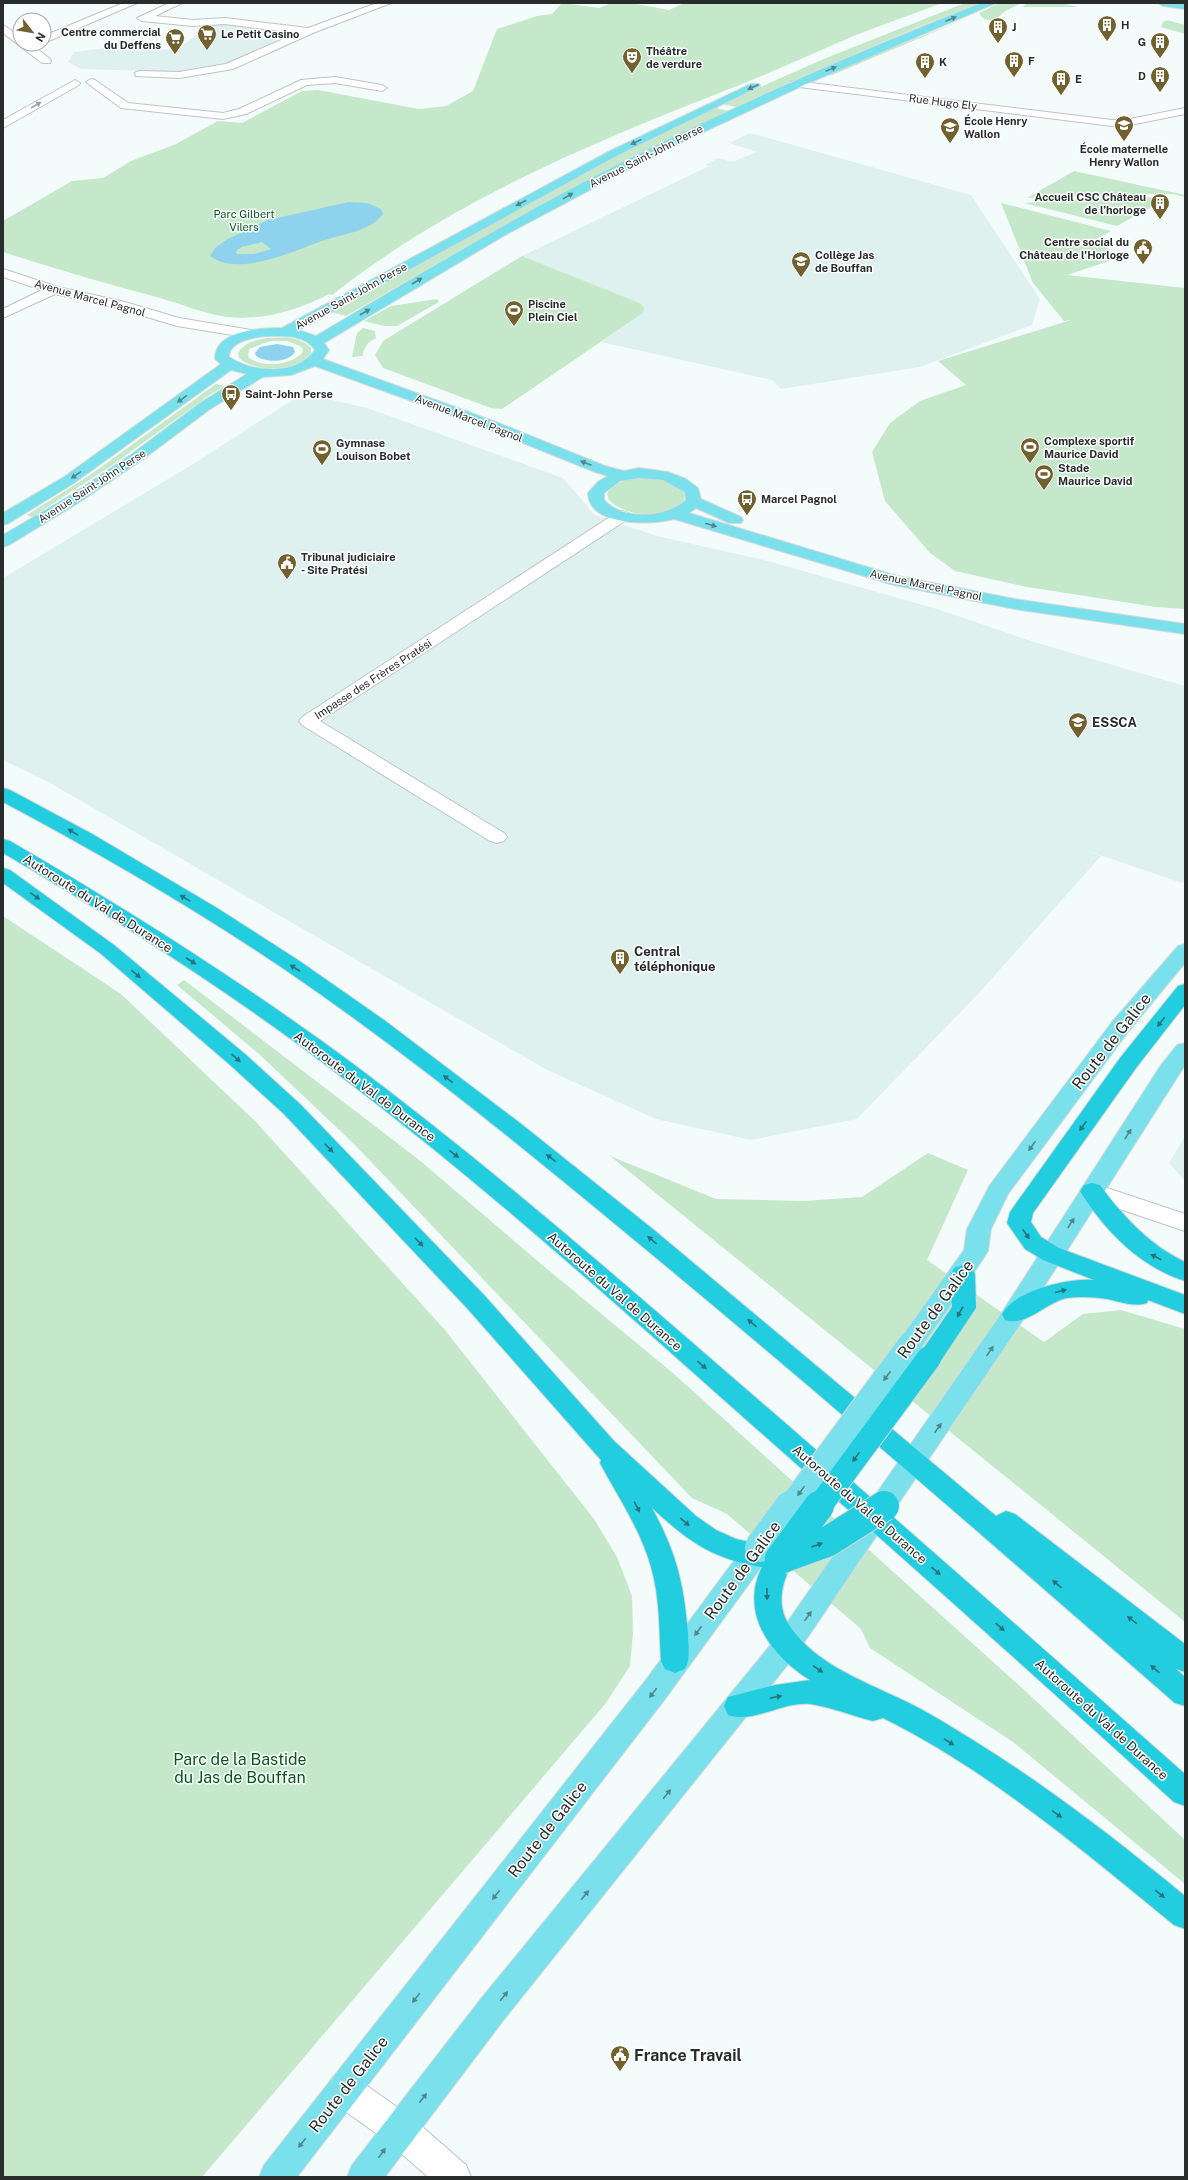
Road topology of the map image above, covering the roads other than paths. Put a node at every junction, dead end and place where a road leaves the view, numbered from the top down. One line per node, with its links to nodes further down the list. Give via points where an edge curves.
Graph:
1 (132, 3): 7 (street)
2 (177, 3): 8 (street)
3 (386, 3): 10 (street)
4 (990, 3): 19 (main road, Avenue Saint-John Perse, one-way to 4)
5 (1163, 3): 6 (main road)
6 (1183, 5)
7 (112, 12): 8 (street); 12 (street)
8 (144, 18): 10 (street, via 193,23 225,21)
9 (3, 28): 11 (street)
10 (309, 31): 15 (street, via 229,67 179,75)
11 (12, 34)
12 (52, 37)
13 (35, 52): 14 (street)
14 (46, 60)
15 (140, 74)
16 (91, 82): 18 (street); 18 (street, via 99,76 82,72 70,74 65,79); 20 (street, via 125,106 223,116 242,112 305,82 335,80)
17 (764, 82): 27 (main road, Avenue Saint-John Perse, one-way to 27, via 614,153)
18 (75, 83): 22 (street, one-way to 18)
19 (795, 84): 21 (street, Rue Hugo Ely, via 1112,123); 29 (main road, Avenue Saint-John Perse, one-way to 19, via 495,236 612,172)
20 (382, 88)
21 (1185, 111)
22 (3, 125)
23 (3, 273): 24 (street, Avenue Marcel Pagnol)
24 (54, 290): 25 (street); 26 (street, Avenue Marcel Pagnol, via 112,303)
25 (3, 314)
26 (177, 322): 28 (street, Avenue Marcel Pagnol); 30 (street, Avenue Marcel Pagnol)
27 (285, 332): 28 (main road); 29 (main road, via 300,334)
28 (251, 334): 30 (main road)
29 (317, 341): 31 (main road, via 322,350 320,356)
30 (227, 345): 32 (main road, via 222,352 222,359)
31 (308, 364): 33 (main road, via 280,372); 34 (main road, Avenue Marcel Pagnol, one-way to 31, via 600,469 491,425); 35 (main road, Avenue Marcel Pagnol, via 483,430 529,454)
32 (229, 365): 33 (main road); 39 (main road, Avenue Saint-John Perse, one-way to 39, via 69,480)
33 (259, 373): 40 (main road, Avenue Saint-John Perse, via 205,406 138,457 73,500)
34 (623, 475): 35 (main road); 36 (main road, via 644,473 672,476 694,491)
35 (592, 481): 38 (main road, via 597,502 607,510)
36 (694, 500): 37 (main road, via 687,508); 41 (main road, Avenue Marcel Pagnol, via 723,515 782,537 898,574 974,591)
37 (674, 514): 38 (main road, via 657,518); 42 (main road, Avenue Marcel Pagnol, one-way to 42, via 894,580 1015,604)
38 (622, 516): 44 (street, Impasse des Frères Pratési, via 308,721)
39 (3, 520)
40 (3, 542)
41 (1185, 623)
42 (1185, 628)
43 (3, 794): 57 (highway, one-way to 43, via 572,1174 327,989 212,913)
44 (497, 837)
45 (3, 845): 67 (highway, Autoroute du Val de Durance, one-way to 67, via 236,990 462,1160 761,1417)
46 (3, 874): 58 (highway, one-way to 58, via 107,949 292,1109 475,1302)
47 (1185, 950): 54 (main road, Route de Galice, one-way to 54, via 1120,1027 998,1191 979,1229 976,1251)
48 (1185, 991): 52 (highway, one-way to 52, via 1128,1063 1022,1212 1019,1223 1024,1233 1033,1243)
49 (1185, 1050): 50 (main road, one-way to 49, via 1169,1070)
50 (1092, 1191): 51 (street); 52 (main road, one-way to 50); 53 (highway, one-way to 50, via 1136,1244)
51 (1185, 1223)
52 (1051, 1254): 55 (highway); 56 (main road)
53 (1185, 1272)
54 (963, 1274): 60 (highway, one-way to 60, bridge, via 964,1308 920,1351)
55 (1185, 1306): 56 (highway, one-way to 55, via 1050,1294 1086,1288)
56 (1014, 1314): 59 (main road, one-way to 56)
57 (782, 1348): 62 (highway, one-way to 57); 64 (highway, one-way to 57)
58 (605, 1448): 60 (highway, one-way to 60, via 687,1524 706,1538 730,1548); 63 (highway, one-way to 63, via 658,1546 671,1603)
59 (884, 1506): 60 (highway, one-way to 59, bridge, via 827,1542); 61 (main road, one-way to 59)
60 (765, 1554): 61 (highway, one-way to 61, via 768,1605 775,1627); 63 (main road, Route de Galice, one-way to 63)
61 (787, 1645): 65 (main road); 66 (highway, one-way to 66, via 824,1674)
62 (1185, 1660)
63 (675, 1661): 69 (main road, Route de Galice, one-way to 69)
64 (1185, 1694)
65 (738, 1706): 66 (highway, one-way to 66, via 809,1692); 70 (main road, one-way to 65)
66 (916, 1721): 68 (highway, one-way to 68, via 994,1769 1088,1836)
67 (1185, 1793)
68 (1185, 1915)
69 (344, 2090): 70 (street); 71 (main road, Route de Galice, one-way to 71)
70 (399, 2129): 72 (main road, one-way to 70); 73 (street)
71 (276, 2177)
72 (364, 2177)
73 (454, 2177)

